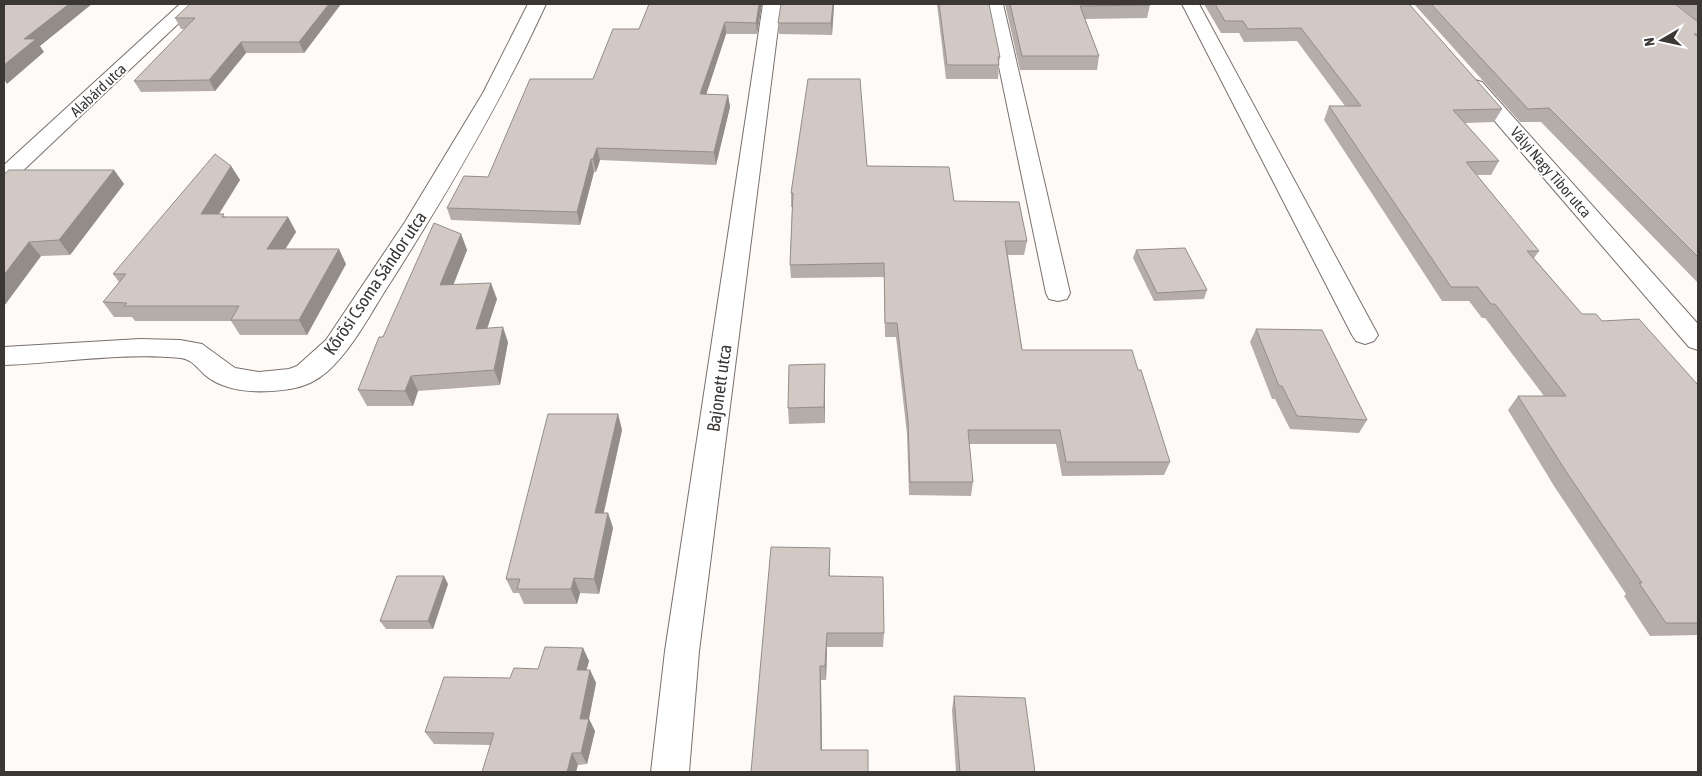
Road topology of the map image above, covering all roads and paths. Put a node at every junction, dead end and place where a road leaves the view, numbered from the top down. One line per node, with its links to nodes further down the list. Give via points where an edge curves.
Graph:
1 (190, 4): 7 (street, Alabárd utca)
2 (537, 4): 11 (street, Kőrösi Csoma Sándor utca, via 518,48 455,163 335,347 307,373 276,381 243,381 229,377 193,351 161,347)
3 (772, 4): 12 (street, Bajonett utca, via 682,651)
4 (994, 4): 8 (street)
5 (1190, 4): 9 (street)
6 (1462, 71): 10 (street, Vályi Nagy Tibor utca)
7 (4, 176)
8 (1058, 293)
9 (1365, 335)
10 (1698, 341)
11 (11, 356)
12 (670, 772)

